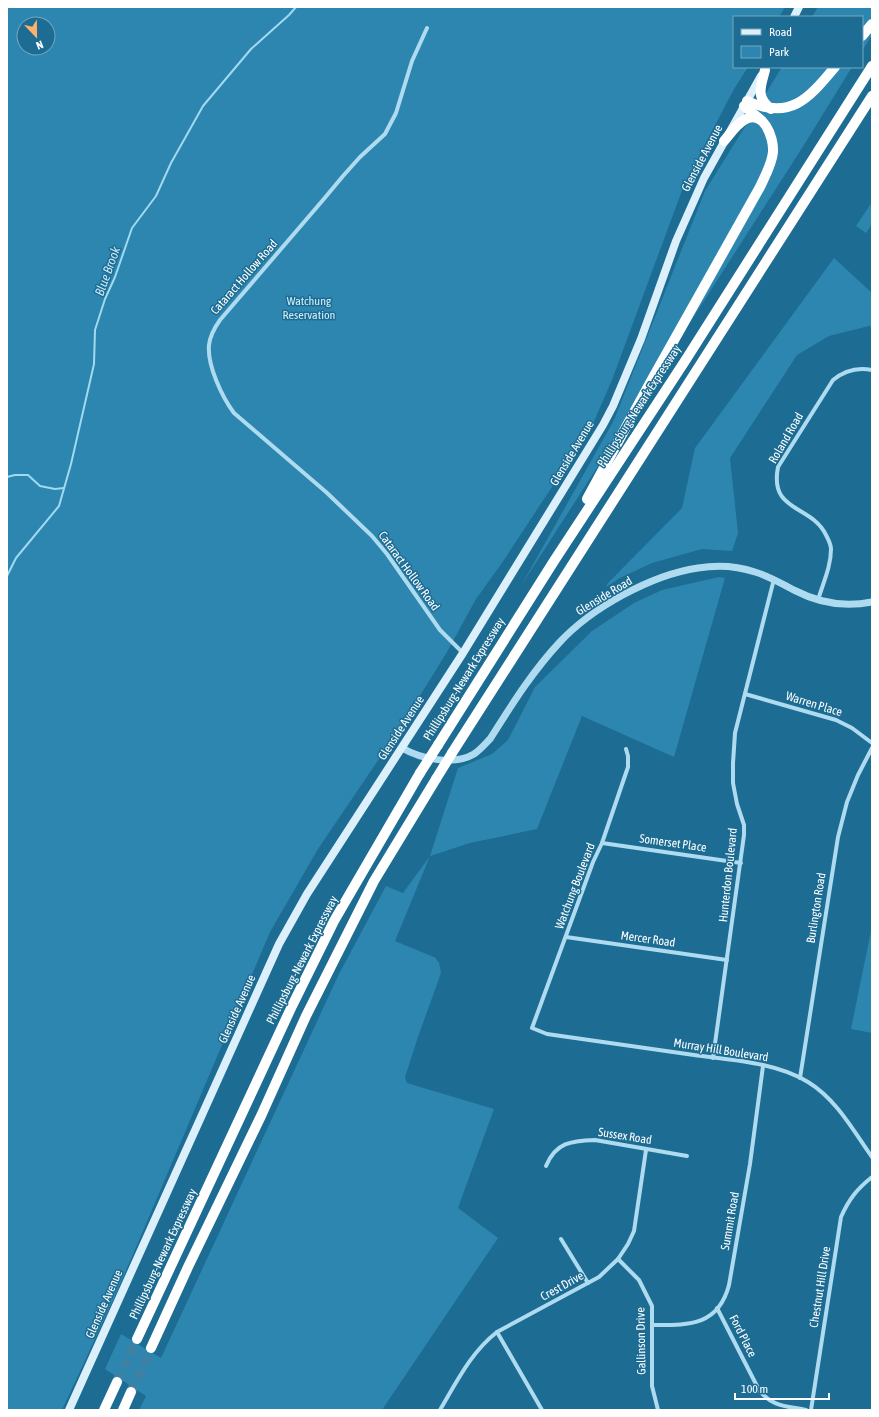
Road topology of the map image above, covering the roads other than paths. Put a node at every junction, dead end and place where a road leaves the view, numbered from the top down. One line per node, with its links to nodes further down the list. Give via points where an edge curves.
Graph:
1 (799, 7): 2 (main road)
2 (794, 16)
3 (872, 24): 5 (highway)
4 (427, 28): 19 (street, Cataract Hollow Road, via 412,61 396,112 385,134 347,172 220,320 212,333 209,352 225,400 234,413 326,492 372,536 440,630)
5 (863, 35)
6 (872, 66): 15 (highway, Phillipsburg-Newark Expressway, via 685,361)
7 (766, 68): 10 (main road, Glenside Avenue); 11 (highway, via 760,97)
8 (834, 68): 11 (highway, via 804,99 790,107)
9 (872, 96): 45 (highway, bridge, via 452,753 374,880 313,1002)
10 (746, 103): 11 (highway); 12 (highway); 13 (main road, Glenside Avenue)
11 (771, 109)
12 (762, 120): 13 (highway, via 744,120); 15 (highway, via 767,126 773,152 760,187)
13 (724, 141): 19 (main road, Glenside Avenue, via 704,178 676,241 641,339 603,425)
14 (872, 370): 17 (street, Roland Road, via 854,369 842,373 833,380 778,467 777,486 783,499 816,520 830,543 831,562)
15 (554, 561): 44 (highway, Phillipsburg-Newark Expressway, bridge, via 420,772 334,921)
16 (774, 579): 17 (street, Glenside Road); 20 (street, Hunterdon Boulevard); 22 (street, Glenside Road, via 755,572 720,566 681,571 643,586 594,612 559,642 527,681 490,739 473,754 463,758 433,759 410,753)
17 (818, 600): 18 (street, Glenside Road, via 848,604)
18 (872, 602)
19 (463, 654): 22 (main road, Glenside Avenue)
20 (745, 694): 21 (street, Warren Place, via 836,720); 26 (street, Hunterdon Boulevard, via 735,733 733,763 737,804 744,825)
21 (872, 743)
22 (402, 748): 48 (main road, Glenside Avenue, via 307,894 280,944)
23 (872, 748): 32 (street, Burlington Road, via 846,802 838,837)
24 (626, 749): 25 (street, Watchung Boulevard, via 628,767)
25 (602, 843): 26 (street, Somerset Place); 27 (street, Watchung Boulevard)
26 (741, 862): 28 (street, Hunterdon Boulevard)
27 (566, 937): 28 (street, Mercer Road); 29 (street, Watchung Boulevard)
28 (727, 960): 30 (street, Hunterdon Boulevard)
29 (532, 1028): 30 (street, Murray Hill Boulevard, via 547,1034)
30 (713, 1058): 31 (street, Murray Hill Boulevard)
31 (763, 1066): 32 (street, Murray Hill Boulevard); 41 (street, Summit Road, via 750,1164 729,1285)
32 (800, 1078): 35 (street, Murray Hill Boulevard, via 825,1095 837,1107)
33 (646, 1150): 34 (street, Sussex Road); 36 (street, Sussex Road, via 595,1140 574,1142 555,1150); 39 (street, Crest Drive, via 634,1231)
34 (687, 1156)
35 (872, 1157)
36 (546, 1166)
37 (872, 1177): 55 (street, Chestnut Hill Drive, via 848,1201 841,1217)
38 (561, 1239): 40 (street)
39 (618, 1259): 40 (street, Crest Drive); 42 (street, Gallinson Drive, via 639,1280 648,1295 652,1306)
40 (588, 1283): 43 (street, Crest Drive)
41 (717, 1308): 42 (street, Summit Road, via 705,1318 691,1324); 54 (street, Ford Place, via 764,1396 775,1404)
42 (652, 1325): 53 (street, Gallinson Drive, via 652,1386)
43 (497, 1332): 51 (street, Crest Drive, via 476,1352); 52 (street)
44 (137, 1339)
45 (151, 1348)
46 (117, 1382): 49 (highway)
47 (131, 1392): 50 (highway)
48 (69, 1410)
49 (104, 1410)
50 (123, 1410)
51 (440, 1410)
52 (542, 1410)
53 (658, 1410)
54 (806, 1410)
55 (811, 1410)

